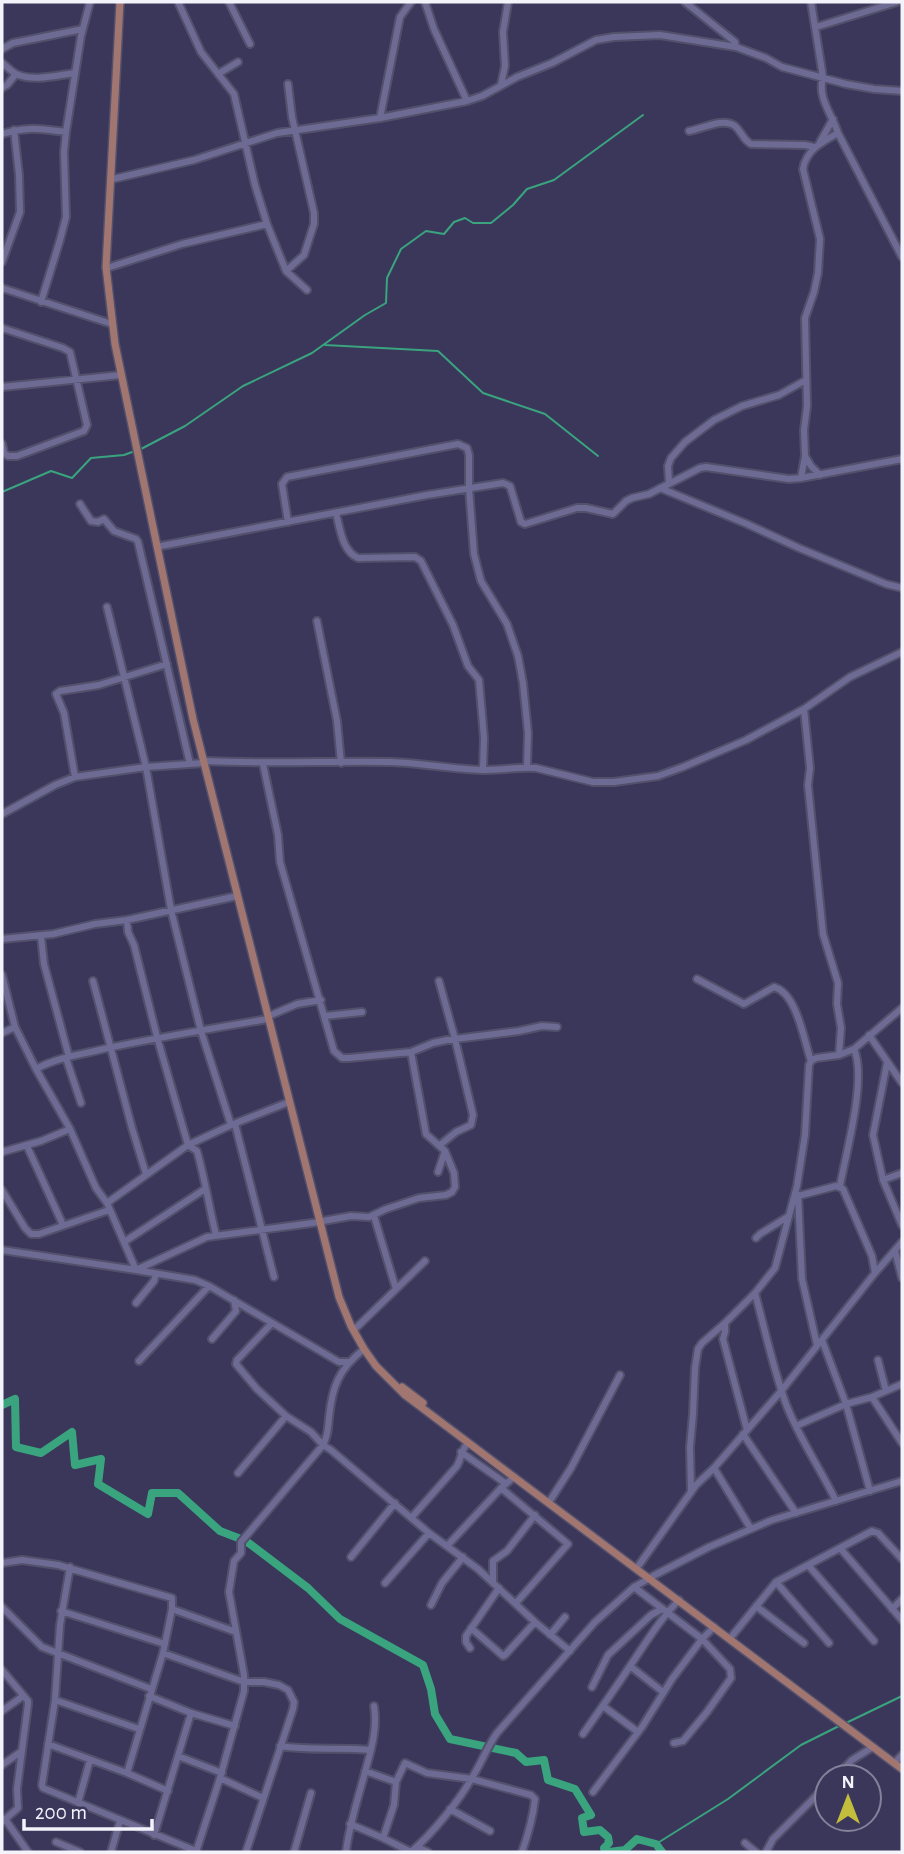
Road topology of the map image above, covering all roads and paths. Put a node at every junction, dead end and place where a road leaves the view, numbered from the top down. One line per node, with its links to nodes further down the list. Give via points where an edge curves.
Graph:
1 (90, 2): 13 (street)
2 (123, 2): 11 (main road)
3 (180, 2): 21 (street, via 201,52)
4 (229, 2): 14 (street)
5 (411, 2): 28 (street, via 400,17)
6 (425, 2): 27 (street)
7 (508, 2): 24 (street)
8 (685, 2): 15 (street)
9 (811, 2): 12 (street)
10 (897, 2): 12 (street)
11 (120, 16): 38 (main road); 47 (main road, via 106,238)
12 (816, 27): 22 (street)
13 (83, 29): 16 (street); 19 (street)
14 (250, 44)
15 (736, 47): 22 (street, via 782,67); 24 (street, via 660,35 614,37 596,40)
16 (2, 49)
17 (2, 62): 20 (street)
18 (238, 62): 21 (street)
19 (75, 73): 20 (street); 32 (street)
20 (16, 74): 25 (street)
21 (218, 74): 36 (street, via 234,94)
22 (823, 77): 26 (street); 29 (street, via 824,104)
23 (288, 84): 33 (street)
24 (501, 85): 27 (street)
25 (2, 88)
26 (902, 91)
27 (467, 101): 28 (street)
28 (380, 118): 33 (street)
29 (833, 119): 35 (street); 37 (street)
30 (14, 130): 32 (street); 34 (street); 41 (street, via 20,212)
31 (689, 131): 37 (street, via 724,123 737,127 751,144)
32 (66, 132): 46 (street, via 66,217)
33 (295, 132): 36 (street, via 277,133); 43 (street, via 314,224 304,255)
34 (2, 134)
35 (838, 134): 37 (street); 40 (street)
36 (245, 145): 38 (street); 39 (street)
37 (817, 146): 51 (street, via 803,169 820,239 814,292 805,318)
38 (113, 179): 42 (main road)
39 (267, 224): 42 (street); 43 (street)
40 (902, 257)
41 (2, 262)
42 (110, 267): 64 (main road, via 116,321)
43 (286, 271): 45 (street)
44 (2, 288): 46 (street)
45 (307, 290)
46 (41, 302): 47 (street)
47 (112, 324): 49 (main road)
48 (2, 328): 50 (street, via 68,350)
49 (121, 375): 50 (street); 72 (main road)
50 (78, 380): 52 (street); 53 (street, via 87,422 83,431 17,456 4,453)
51 (806, 380): 54 (street); 58 (street, via 714,420 671,458)
52 (2, 387)
53 (2, 444)
54 (805, 456): 56 (street); 57 (street)
55 (902, 459): 56 (street)
56 (820, 475): 57 (street)
57 (801, 478): 58 (street, via 706,467)
58 (669, 483): 60 (street)
59 (469, 488): 60 (street, via 507,484 525,524 577,508 614,514 626,501); 62 (street); 63 (street, via 469,455 467,448 458,444 287,477 282,484); 77 (street, via 472,543 481,581 507,624 518,656 528,733)
60 (660, 488): 65 (street)
61 (80, 503): 69 (street, via 91,521 104,519 114,531 138,542)
62 (335, 513): 63 (street); 78 (street, via 353,556 415,557 421,561 468,666 479,680)
63 (288, 522): 64 (street)
64 (161, 546): 72 (main road)
65 (902, 588)
66 (107, 607): 70 (street)
67 (317, 621): 73 (street)
68 (902, 652): 71 (street, via 850,677)
69 (167, 664): 70 (street); 74 (street)
70 (124, 676): 76 (street); 79 (street, via 56,694)
71 (804, 709): 77 (street, via 746,740 647,779 593,782); 106 (street, via 823,934 838,983)
72 (206, 762): 74 (street); 75 (street); 81 (main road); 83 (main road)
73 (341, 763): 75 (street); 78 (street)
74 (190, 764): 76 (street)
75 (263, 764): 91 (street, via 280,862)
76 (146, 766): 79 (street); 82 (street)
77 (527, 768): 78 (street)
78 (483, 770)
79 (75, 777): 80 (street)
80 (2, 814)
81 (237, 896): 82 (street); 83 (main road)
82 (171, 910): 84 (street); 98 (street)
83 (244, 917): 95 (main road)
84 (127, 920): 85 (street); 101 (street)
85 (41, 936): 86 (street); 107 (street)
86 (3, 940)
87 (2, 975): 96 (street)
88 (697, 979): 108 (street, via 744,1004 774,987 781,989 797,1012)
89 (93, 981): 103 (street)
90 (439, 981): 102 (street)
91 (321, 1000): 94 (street); 95 (street, via 297,1004)
92 (902, 1008): 100 (street)
93 (362, 1012): 94 (street)
94 (325, 1016): 105 (street, via 334,1051 342,1058)
95 (270, 1017): 98 (street); 112 (main road); 132 (main road)
96 (15, 1027): 99 (street); 110 (street)
97 (557, 1027): 102 (street)
98 (201, 1031): 101 (street); 114 (street)
99 (2, 1033)
100 (869, 1035): 104 (street); 109 (street)
101 (157, 1037): 103 (street); 116 (street)
102 (455, 1039): 105 (street); 118 (street, via 473,1115 471,1125 456,1132)
103 (111, 1048): 107 (street); 122 (street)
104 (855, 1049): 106 (street); 125 (street, via 860,1082)
105 (411, 1052): 118 (street, via 426,1134)
106 (839, 1055): 108 (street)
107 (68, 1057): 110 (street); 113 (street)
108 (811, 1061): 124 (street)
109 (887, 1063): 111 (street); 123 (street, via 873,1135)
110 (36, 1069): 115 (street)
111 (902, 1083)
112 (289, 1102): 114 (street); 132 (main road)
113 (81, 1103)
114 (233, 1124): 116 (street); 135 (street)
115 (70, 1129): 117 (street); 129 (street)
116 (188, 1145): 122 (street); 126 (street, via 197,1151)
117 (27, 1146): 119 (street); 133 (street)
118 (443, 1148): 120 (street); 130 (street, via 456,1180 452,1192 419,1198)
119 (2, 1152)
120 (438, 1172)
121 (902, 1173): 123 (street)
122 (146, 1174): 129 (street)
123 (883, 1180): 134 (street)
124 (797, 1186): 128 (street); 131 (street)
125 (840, 1186): 128 (street); 144 (street, via 872,1256)
126 (205, 1189): 136 (street); 138 (street)
127 (2, 1190): 133 (street, via 31,1234)
128 (798, 1196): 157 (street, via 802,1279)
129 (108, 1207): 133 (street); 138 (street)
130 (374, 1216): 132 (street); 149 (street)
131 (789, 1216): 137 (street); 150 (street, via 775,1268)
132 (321, 1221): 135 (street); 155 (main road); 158 (main road, via 342,1305)
133 (64, 1225)
134 (902, 1225)
135 (261, 1229): 136 (street); 146 (street)
136 (216, 1235): 143 (street)
137 (757, 1238)
138 (124, 1242): 143 (street)
139 (902, 1242): 141 (street)
140 (2, 1250): 143 (street)
141 (894, 1251): 144 (street); 147 (street)
142 (425, 1261): 149 (street)
143 (136, 1270): 145 (street)
144 (875, 1273): 157 (street)
145 (156, 1274): 148 (street); 152 (street)
146 (274, 1277)
147 (902, 1278)
148 (209, 1286): 151 (street); 160 (street)
149 (396, 1289): 155 (street)
150 (755, 1293): 154 (street); 164 (street)
151 (234, 1300): 153 (street); 156 (street, via 236,1311)
152 (136, 1303)
153 (272, 1323): 161 (street, via 339,1362); 168 (street, via 236,1364)
154 (725, 1323): 170 (street, via 723,1339); 181 (street, via 698,1349 690,1439)
155 (356, 1328): 182 (main road, via 378,1362 404,1389)
156 (212, 1339)
157 (819, 1342): 164 (street); 167 (street)
158 (364, 1349): 161 (street); 171 (main road, via 405,1395)
159 (878, 1360): 165 (street)
160 (139, 1361)
161 (348, 1362): 173 (street, via 332,1394)
162 (620, 1375): 182 (street)
163 (902, 1384): 165 (street)
164 (782, 1390): 169 (street); 170 (street)
165 (886, 1391): 166 (street)
166 (872, 1397): 167 (street); 172 (street)
167 (846, 1404): 169 (street); 180 (street)
168 (286, 1416): 173 (street); 176 (street)
169 (796, 1426): 183 (street)
170 (745, 1432): 175 (street); 185 (street)
171 (468, 1443): 174 (street); 177 (main road)
172 (902, 1443)
173 (323, 1445): 184 (street); 220 (street, via 242,1540 229,1592)
174 (461, 1452): 179 (street); 187 (street, via 457,1466)
175 (714, 1468): 181 (street); 189 (street)
176 (238, 1473)
177 (514, 1477): 179 (street); 188 (main road)
178 (902, 1481): 180 (street)
179 (503, 1485): 186 (street); 191 (street)
180 (870, 1491): 183 (street)
181 (691, 1493): 197 (street)
182 (551, 1499): 188 (main road)
183 (836, 1501): 185 (street)
184 (395, 1503): 187 (street); 193 (street)
185 (796, 1513): 189 (street)
186 (535, 1515): 203 (street, via 507,1551 493,1561); 207 (street, via 568,1547)
187 (412, 1517): 190 (street)
188 (580, 1524): 197 (main road); 200 (main road)
189 (751, 1529): 200 (street)
190 (429, 1533): 191 (street); 202 (street)
191 (447, 1545): 194 (street)
192 (840, 1548): 195 (street, via 875,1531); 198 (street); 212 (street)
193 (351, 1557)
194 (463, 1557): 203 (street); 208 (street)
195 (902, 1559)
196 (2, 1563): 199 (street, via 40,1561)
197 (639, 1565): 200 (main road)
198 (808, 1565): 201 (street); 224 (street)
199 (69, 1567): 211 (street, via 169,1597); 213 (street)
200 (651, 1577): 204 (street); 206 (main road); 222 (main road)
201 (776, 1582): 209 (street); 226 (street)
202 (386, 1583)
203 (496, 1585): 207 (street); 219 (street)
204 (634, 1587): 214 (street); 229 (street)
205 (902, 1599): 212 (street)
206 (679, 1600): 214 (street); 218 (main road)
207 (516, 1603): 217 (street)
208 (431, 1605)
209 (756, 1606): 222 (street); 225 (street)
210 (2, 1607): 231 (street, via 42,1647)
211 (172, 1609): 220 (street); 227 (street)
212 (892, 1609): 216 (street)
213 (61, 1611): 227 (street); 231 (street)
214 (664, 1611): 223 (street); 232 (street); 235 (street, via 651,1615 608,1655)
215 (565, 1617): 221 (street)
216 (902, 1620)
217 (535, 1622): 219 (street, via 503,1656); 221 (street)
218 (714, 1627): 223 (street); 251 (main road)
219 (471, 1628): 228 (street, via 466,1636)
220 (236, 1632): 234 (street)
221 (550, 1635): 229 (street)
222 (732, 1636): 255 (main road)
223 (702, 1639): 236 (street); 248 (street, via 730,1670 731,1678 683,1741)
224 (874, 1641)
225 (804, 1643)
226 (829, 1643)
227 (164, 1644): 230 (street)
228 (470, 1648)
229 (570, 1651): 263 (street, via 497,1733)
230 (163, 1653): 234 (street); 237 (street)
231 (58, 1654): 237 (street); 239 (street)
232 (631, 1666): 236 (street); 241 (street)
233 (2, 1670): 238 (street)
234 (244, 1682): 244 (street); 250 (street, via 264,1682 288,1690 293,1709)
235 (592, 1687)
236 (663, 1692): 246 (street)
237 (150, 1693): 243 (street); 245 (street)
238 (23, 1696): 242 (street); 253 (street, via 28,1708)
239 (55, 1700): 245 (street); 249 (street)
240 (374, 1706): 252 (street)
241 (603, 1706): 246 (street); 247 (street)
242 (2, 1711)
243 (191, 1713): 244 (street); 254 (street)
244 (235, 1726): 262 (street)
245 (139, 1729): 261 (street)
246 (638, 1732): 266 (street)
247 (583, 1734)
248 (674, 1743)
249 (48, 1744): 256 (street); 270 (street, via 43,1788)
250 (280, 1746): 252 (street); 268 (street)
251 (873, 1747): 257 (street); 259 (main road)
252 (371, 1750): 260 (street)
253 (22, 1751): 258 (street); 272 (street, via 18,1808)
254 (178, 1756): 262 (street); 265 (street)
255 (901, 1759)
256 (90, 1760): 261 (street); 270 (street)
257 (848, 1763)
258 (2, 1765)
259 (902, 1769)
260 (365, 1771): 264 (street); 274 (street)
261 (127, 1773): 265 (street)
262 (221, 1775): 268 (street); 284 (street)
263 (472, 1779): 264 (street, via 427,1773 405,1763); 271 (street); 289 (street, via 535,1799)
264 (396, 1782): 277 (street)
265 (167, 1791): 276 (street)
266 (593, 1792)
267 (311, 1793): 286 (street)
268 (263, 1798): 285 (street)
269 (813, 1799): 291 (street)
270 (78, 1803): 273 (street)
271 (450, 1809): 275 (street); 280 (street)
272 (3, 1821): 281 (street)
273 (120, 1821): 276 (street); 283 (street)
274 (350, 1824): 277 (street); 287 (street)
275 (490, 1831)
276 (154, 1835): 284 (street)
277 (383, 1838): 280 (street)
278 (57, 1842): 282 (street)
279 (745, 1843): 290 (street)
280 (413, 1851): 288 (street)
281 (28, 1852)
282 (80, 1852)
283 (111, 1852)
284 (196, 1852)
285 (246, 1852)
286 (294, 1852)
287 (346, 1852)
288 (428, 1852)
289 (523, 1852)
290 (756, 1852)
291 (766, 1852)

